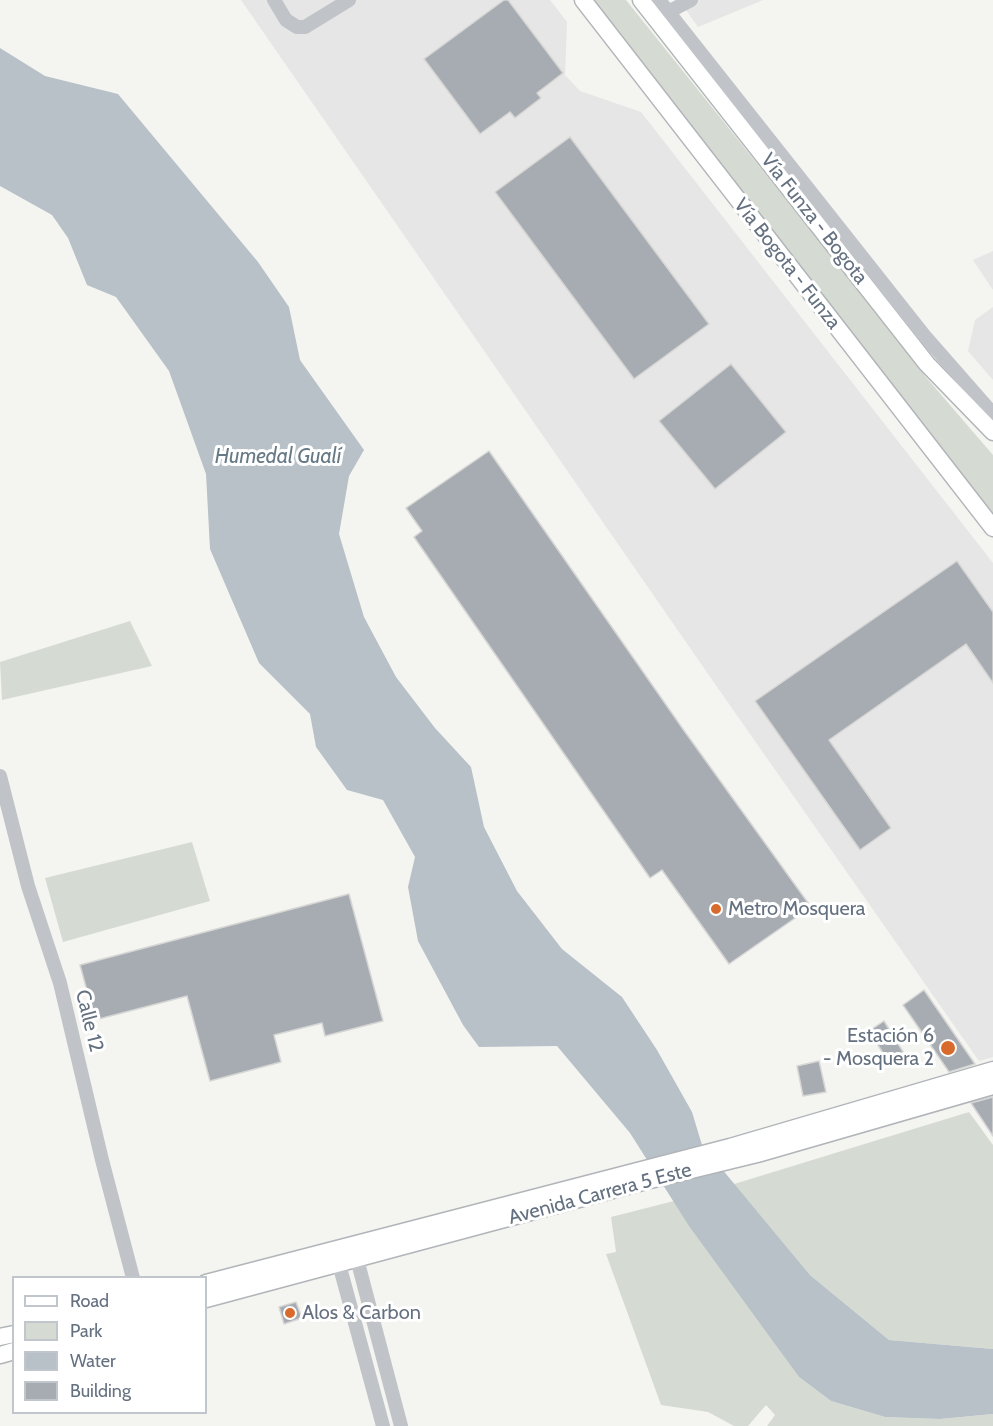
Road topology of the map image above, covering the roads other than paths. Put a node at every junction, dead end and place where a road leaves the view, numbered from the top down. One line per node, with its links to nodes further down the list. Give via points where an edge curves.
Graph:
1 (274, 0): 2 (street, via 286,20 305,27)
2 (349, 0)
3 (582, 0): 10 (main road, Vía Bogota - Funza)
4 (642, 0): 9 (main road, Vía Funza - Bogota, via 927,364)
5 (659, 0): 7 (street, Vía Funza - Bogota)
6 (691, 0): 7 (street)
7 (668, 12): 8 (street, Vía Funza - Bogota, via 924,335)
8 (993, 414)
9 (993, 432)
10 (993, 528)
11 (0, 777): 17 (street, Calle 12, via 28,886 60,983)
12 (993, 1070): 14 (main road, Avenida Carrera 5 Este)
13 (993, 1086): 14 (main road, Avenida Carrera 5 Este)
14 (732, 1153): 15 (main road, Avenida Carrera 5 Este)
15 (353, 1252): 16 (main road, Avenida Carrera 5 Este); 18 (street); 19 (main road, Avenida Carrera 5 Este)
16 (341, 1271): 18 (street); 20 (main road, Avenida Carrera 5 Este); 21 (street)
17 (131, 1276)
18 (362, 1278): 22 (street)
19 (207, 1283)
20 (207, 1299)
21 (383, 1426)
22 (401, 1426)

